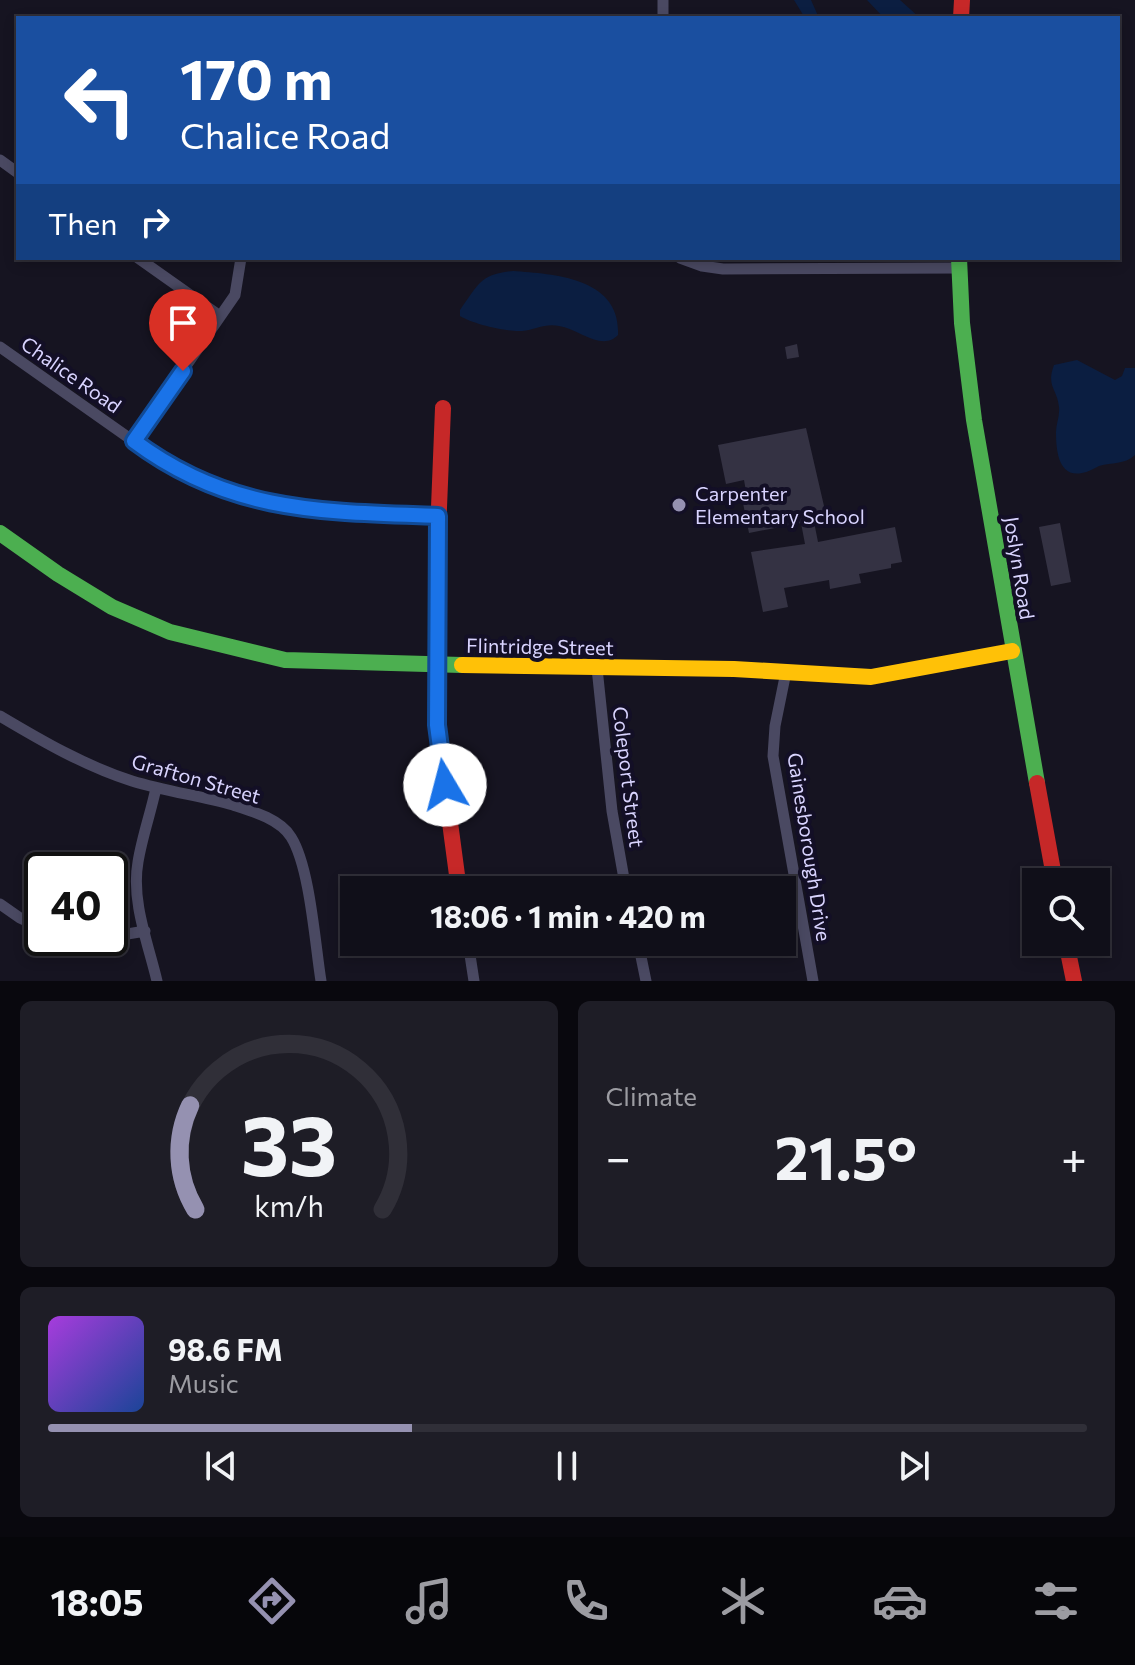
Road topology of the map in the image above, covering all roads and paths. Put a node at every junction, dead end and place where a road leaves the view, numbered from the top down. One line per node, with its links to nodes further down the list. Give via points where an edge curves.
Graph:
1 (141, 260): 6 (street)
2 (241, 260): 6 (street, via 235,295)
3 (686, 260): 4 (street, via 723,269)
4 (777, 263): 5 (street)
5 (959, 263): 12 (street, Joslyn Road, via 969,391)
6 (220, 316): 9 (street)
7 (0, 347): 9 (street, Chalice Road)
8 (443, 408): 10 (street)
9 (134, 441): 10 (street, Chalice Road, via 205,484 275,505)
10 (438, 516): 13 (street)
11 (0, 533): 13 (street, Flintridge Street, via 112,607 170,632 285,660)
12 (1012, 651): 15 (street, Flintridge Street, via 871,677); 18 (street, Joslyn Road)
13 (437, 665): 14 (street, Flintridge Street); 19 (street, via 437,725)
14 (597, 668): 15 (street, Flintridge Street); 20 (street, Coleport Street)
15 (786, 672): 32 (street, Gainesborough Drive, via 773,756)
16 (0, 716): 17 (street, Grafton Street, via 104,771)
17 (156, 788): 23 (street, via 137,863); 29 (street, Grafton Street, via 253,811 290,835 302,861)
18 (1052, 868)
19 (457, 876)
20 (624, 876)
21 (0, 904): 22 (street)
22 (24, 920)
23 (145, 931): 24 (street); 28 (street)
24 (128, 934)
25 (470, 956): 30 (street)
26 (641, 956): 31 (street)
27 (1069, 956): 33 (street)
28 (157, 981)
29 (321, 981)
30 (474, 981)
31 (646, 981)
32 (813, 981)
33 (1074, 981)

